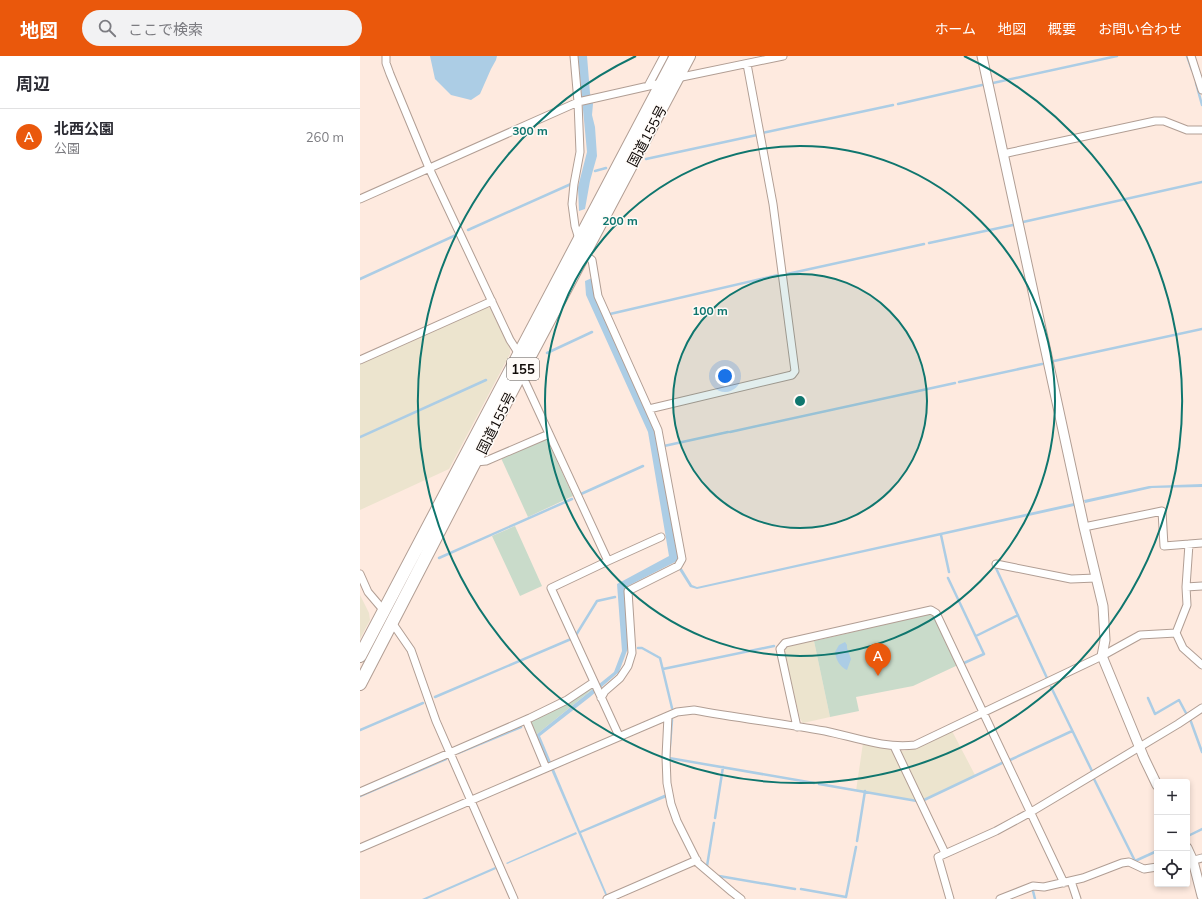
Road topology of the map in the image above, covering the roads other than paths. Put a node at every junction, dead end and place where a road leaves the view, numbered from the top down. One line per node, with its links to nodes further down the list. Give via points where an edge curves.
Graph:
1 (386, 56): 17 (street, via 390,74)
2 (574, 56): 14 (street)
3 (664, 56): 12 (street)
4 (676, 56): 11 (highway, 国道155号 / 155)
5 (689, 56): 10 (highway, 国道155号 / 155)
6 (783, 56): 9 (street)
7 (982, 56): 16 (street)
8 (1191, 56): 13 (street)
9 (748, 64): 10 (street); 25 (street, via 773,204 795,371 792,376)
10 (677, 78): 20 (highway, 国道155号 / 155)
11 (662, 83): 12 (street); 19 (highway, 国道155号 / 155)
12 (648, 86): 14 (street)
13 (1202, 90)
14 (578, 102): 17 (street); 19 (street, via 580,152 572,204)
15 (1202, 130): 16 (street, via 1187,130 1164,121 1155,121)
16 (1003, 154): 28 (street)
17 (430, 168): 18 (street); 21 (street)
18 (360, 199)
19 (580, 239): 22 (highway, 国道155号 / 155)
20 (584, 254): 24 (highway, 国道155号 / 155); 25 (street, via 592,260 598,296)
21 (492, 301): 22 (street); 23 (street)
22 (519, 354): 38 (highway, 国道155号 / 155)
23 (360, 360)
24 (521, 373): 26 (street); 27 (highway, 国道155号 / 155)
25 (649, 409): 45 (street, via 658,430 682,559 678,566 628,591 632,653 628,666 620,678 605,691)
26 (549, 434): 27 (street, via 486,461); 32 (street)
27 (476, 462): 39 (highway, 国道155号 / 155)
28 (1084, 527): 31 (street, via 1162,511 1164,546); 35 (street)
29 (661, 537): 32 (street)
30 (1202, 543): 31 (street)
31 (1189, 544): 37 (street)
32 (608, 561): 45 (street, via 550,588)
33 (996, 564): 35 (street, via 1071,579)
34 (360, 574): 38 (street, via 368,592)
35 (1096, 578): 42 (street, via 1103,606)
36 (1202, 586): 37 (street)
37 (1186, 587): 40 (street, via 1187,605)
38 (384, 610): 39 (street); 41 (highway, 国道155号 / 155)
39 (392, 622): 44 (highway, 国道155号 / 155); 54 (street, via 411,650 436,721)
40 (1176, 633): 42 (street, via 1140,635); 43 (street, via 1183,648)
41 (360, 656)
42 (1102, 656): 47 (street); 53 (street)
43 (1202, 665)
44 (360, 684)
45 (597, 689): 49 (street, via 566,700); 51 (street)
46 (1202, 708): 53 (street)
47 (984, 712): 50 (street, via 936,613 931,610 785,643 780,649); 52 (street, via 915,745); 59 (street)
48 (668, 716): 50 (street, via 694,710); 51 (street); 63 (street, via 666,757 671,804)
49 (526, 720): 54 (street); 55 (street)
50 (797, 727): 52 (street)
51 (619, 736): 55 (street)
52 (894, 746): 62 (street)
53 (1139, 747): 56 (street); 59 (street)
54 (450, 752): 57 (street); 58 (street)
55 (549, 766): 58 (street)
56 (1154, 779)
57 (360, 792)
58 (472, 800): 60 (street); 69 (street)
59 (1031, 812): 62 (street, via 996,831); 66 (street)
60 (360, 848)
61 (1189, 851): 64 (street)
62 (945, 853): 71 (street, via 938,857)
63 (697, 860): 68 (street); 70 (street)
64 (1194, 860): 67 (street)
65 (1154, 867): 66 (street, via 1144,869 1129,862 1122,863)
66 (1068, 882): 72 (street, via 1044,887 1033,886); 73 (street)
67 (1202, 896)
68 (608, 898)
69 (514, 899)
70 (741, 899)
71 (950, 899)
72 (1000, 899)
73 (1077, 899)

